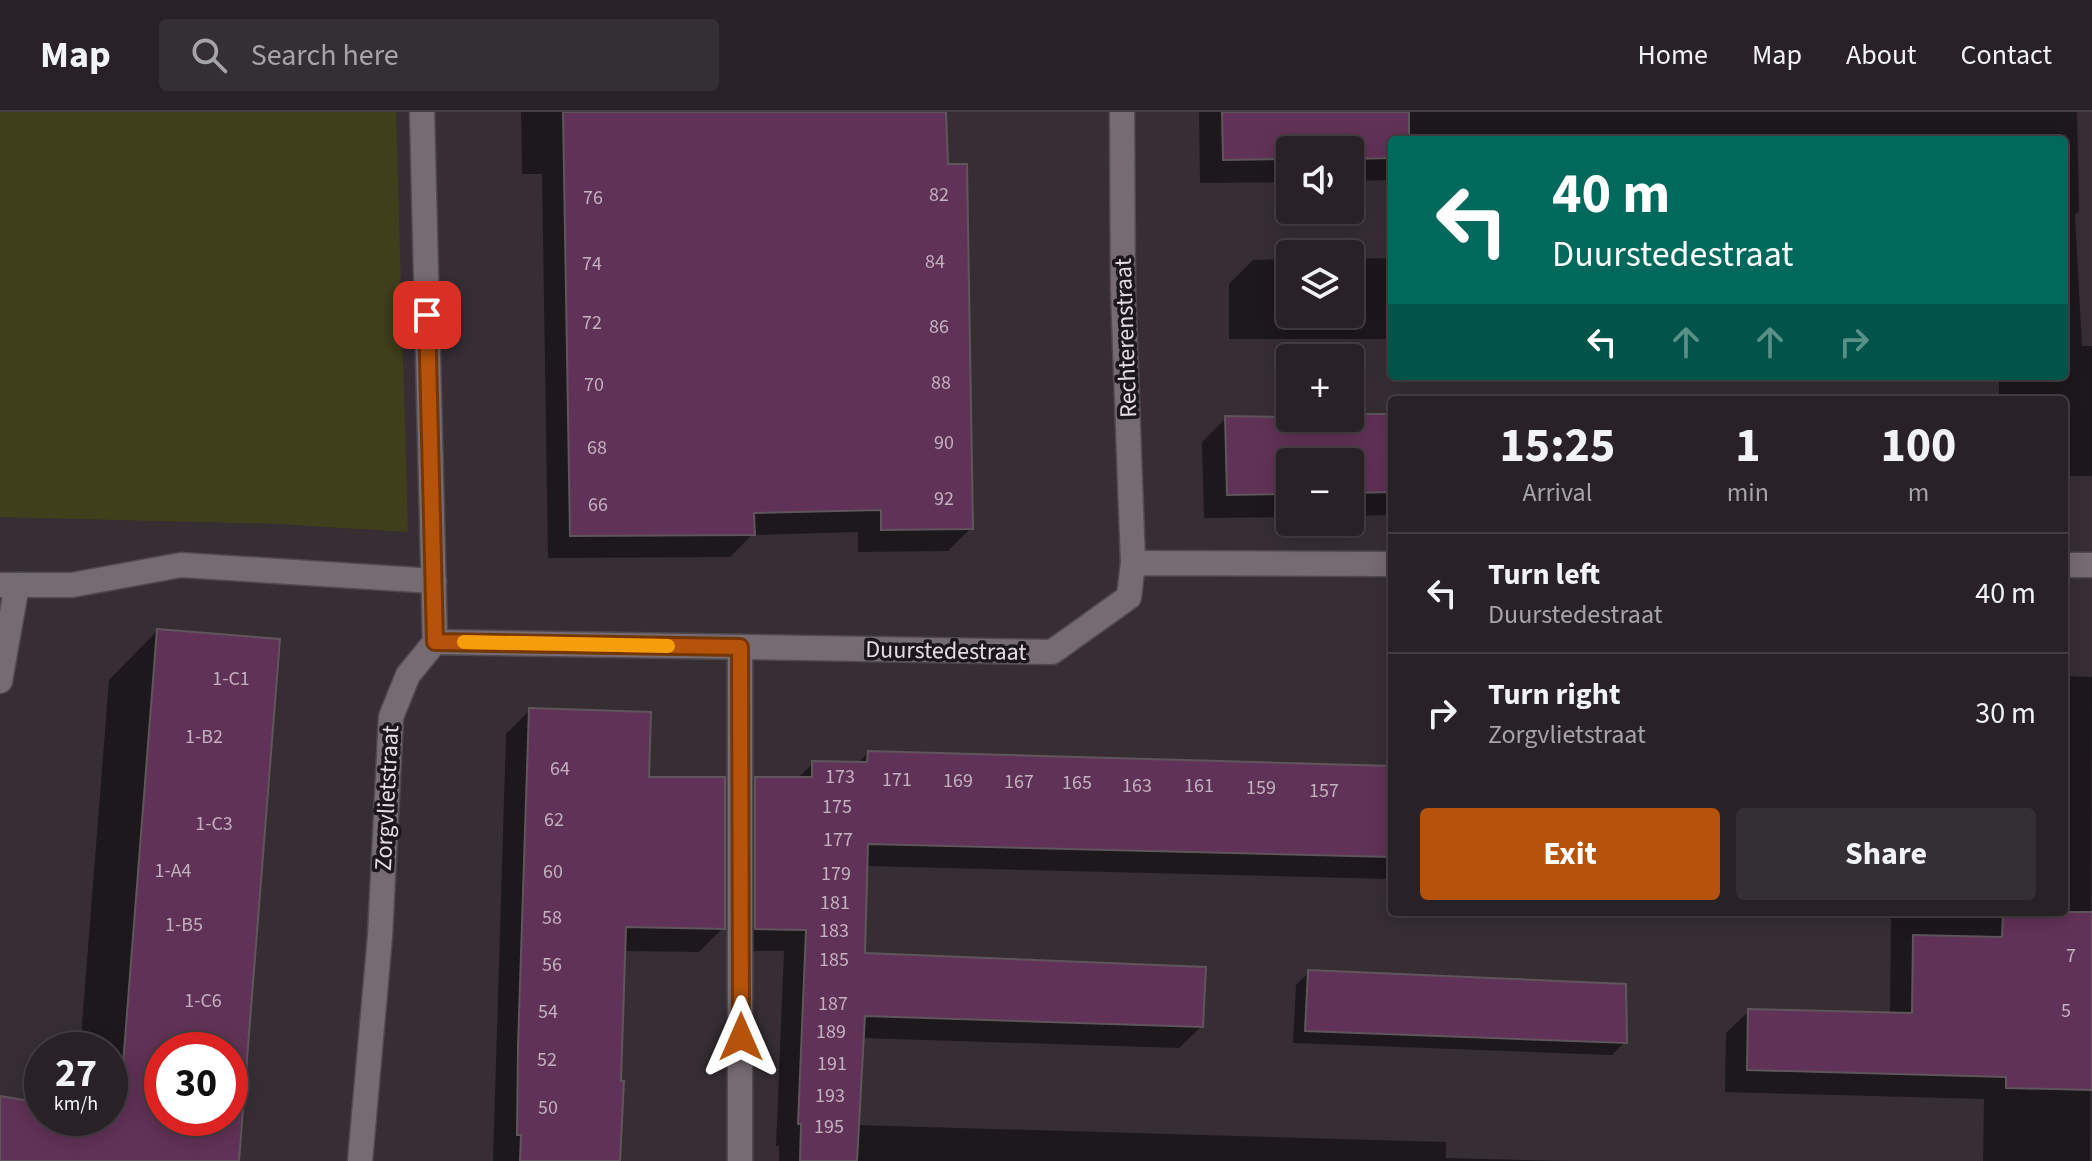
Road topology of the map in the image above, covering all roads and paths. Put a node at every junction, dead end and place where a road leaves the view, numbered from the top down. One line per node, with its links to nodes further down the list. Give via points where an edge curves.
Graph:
1 (422, 112): 7 (street)
2 (1122, 112): 3 (street, Rechterenstraat)
3 (1133, 563): 4 (street); 10 (street, Duurstedestraat, via 1129,597 1052,652)
4 (1388, 564)
5 (2068, 565): 6 (street)
6 (2092, 565)
7 (434, 581): 8 (street, via 181,565 72,585); 9 (street)
8 (9, 585): 11 (street)
9 (435, 642): 10 (street, Duurstedestraat); 12 (street, Zorgvlietstraat, via 408,675 391,717 380,936)
10 (740, 647): 13 (street)
11 (0, 681)
12 (360, 1161)
13 (740, 1161)

